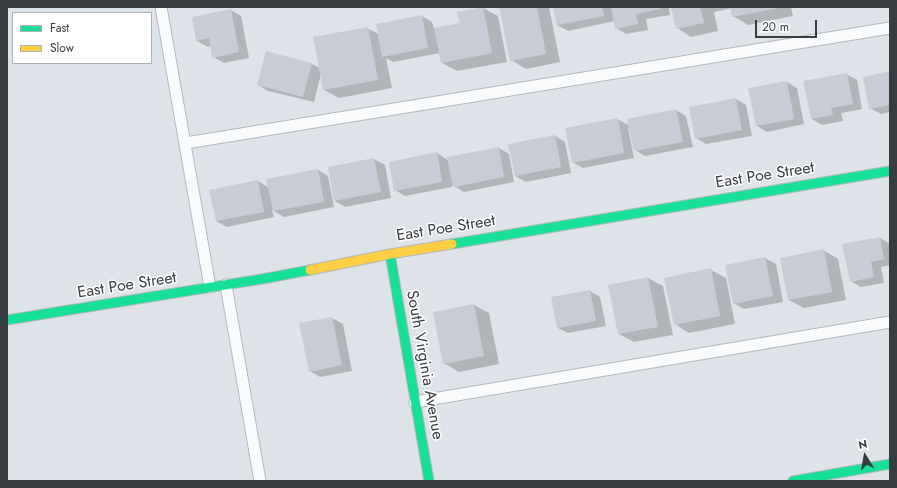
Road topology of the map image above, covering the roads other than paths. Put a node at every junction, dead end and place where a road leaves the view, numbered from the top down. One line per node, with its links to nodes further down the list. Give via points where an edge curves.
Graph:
1 (162, 7): 3 (lane)
2 (890, 28): 3 (lane)
3 (186, 143): 7 (lane)
4 (890, 171): 5 (street, East Poe Street)
5 (390, 254): 6 (street, East Poe Street); 10 (street, South Virginia Avenue)
6 (226, 285): 7 (street, East Poe Street); 12 (lane)
7 (210, 288): 8 (street, East Poe Street)
8 (7, 320)
9 (890, 322): 10 (lane)
10 (416, 402): 13 (street, South Virginia Avenue)
11 (890, 464): 14 (street)
12 (260, 481)
13 (429, 481)
14 (792, 481)

